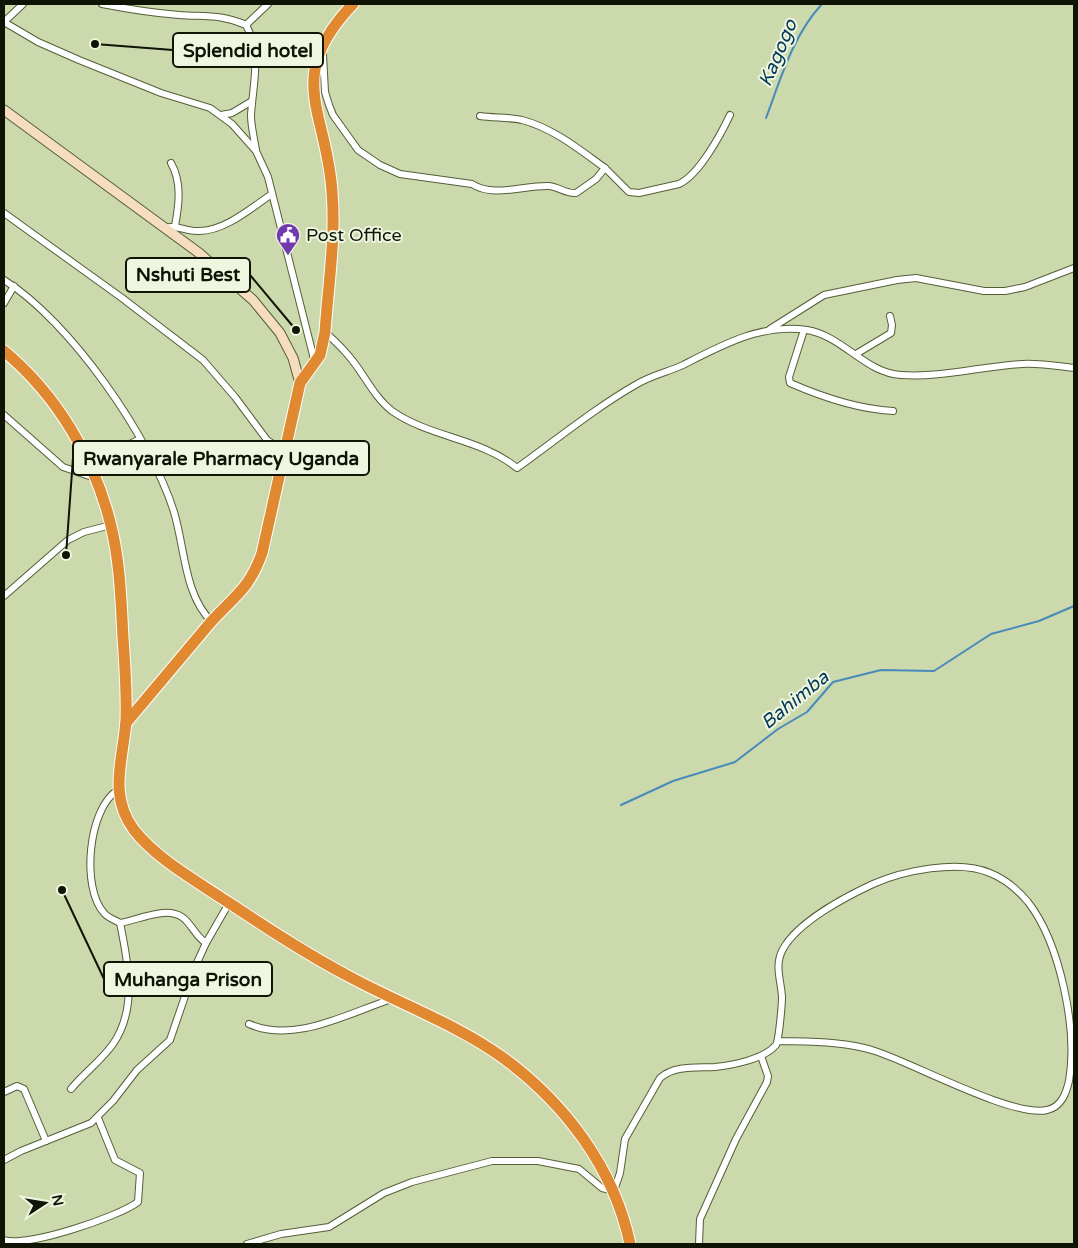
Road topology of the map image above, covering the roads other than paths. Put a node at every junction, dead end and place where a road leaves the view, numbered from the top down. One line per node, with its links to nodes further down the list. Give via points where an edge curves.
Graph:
1 (23, 4): 5 (street)
2 (102, 4): 6 (street, via 144,11 214,15)
3 (268, 4): 6 (street)
4 (353, 4): 7 (highway, via 333,27)
5 (4, 22): 10 (street, via 30,38 79,60)
6 (246, 25): 8 (street, via 255,46)
7 (322, 47): 15 (street, via 325,92 333,115 358,150 391,170 472,184 490,191 550,186 576,193); 27 (highway, via 314,72 313,92 332,191)
8 (252, 101): 10 (street); 13 (street)
9 (4, 110): 19 (street)
10 (222, 115): 13 (street)
11 (730, 115): 15 (street, via 705,157 682,182 629,192)
12 (480, 116): 15 (street, via 521,120 543,129 574,145)
13 (256, 151): 16 (street)
14 (171, 163): 18 (street, via 179,191)
15 (605, 168)
16 (272, 194): 18 (street, via 214,228 196,232); 30 (street)
17 (4, 213): 36 (street, via 202,360 267,440)
18 (175, 226): 19 (street)
19 (164, 228): 32 (street, via 219,270 270,318 289,350)
20 (1074, 268): 25 (street, via 1025,287 1005,291 984,291 916,278 898,280 824,295)
21 (4, 280): 22 (street)
22 (14, 286): 23 (street); 35 (street, via 65,333 113,396)
23 (4, 303)
24 (890, 316): 29 (street, via 890,333)
25 (769, 329): 26 (street); 27 (street, via 636,384 517,468 496,452 436,433 392,410 377,395 344,349)
26 (804, 330): 29 (street, via 824,335); 33 (street, via 790,373 790,383 835,400 869,409)
27 (325, 332): 30 (highway, via 323,347)
28 (4, 351): 37 (highway, via 52,400)
29 (856, 354): 31 (street, via 869,365 901,375 974,371 1020,364)
30 (315, 364): 32 (highway)
31 (1074, 368)
32 (300, 383): 36 (highway)
33 (893, 411)
34 (4, 415): 38 (street, via 64,466)
35 (140, 439): 37 (street); 41 (street, via 170,498 194,598)
36 (285, 452): 41 (highway, via 267,537 257,567 239,595)
37 (89, 464): 38 (highway)
38 (95, 478): 39 (highway)
39 (111, 525): 40 (street, via 68,540); 42 (highway, via 122,603)
40 (4, 596)
41 (212, 622): 42 (highway)
42 (126, 723): 43 (highway)
43 (118, 790): 44 (highway, via 128,820 145,841); 45 (street, via 107,798 98,814 91,874 100,908 105,915)
44 (229, 903): 46 (street); 47 (highway, via 346,976)
45 (120, 923): 46 (street, via 158,914 174,914 182,917); 51 (street, via 128,961 126,1017 113,1044)
46 (206, 943): 53 (street, via 170,1040 137,1070)
47 (392, 998): 48 (street, via 301,1029 276,1031); 56 (highway, via 501,1056 537,1086 587,1144)
48 (249, 1024)
49 (778, 1041): 49 (street, via 782,1000 778,963 785,946 795,934 845,898 887,878 917,871 967,867 989,872 1015,888 1033,910 1050,942 1066,992 1073,1051 1068,1088 1060,1103 1054,1108 1036,1112 992,1100 875,1051 823,1043); 50 (street)
50 (760, 1056): 56 (street, via 722,1066 687,1068 660,1078 625,1139); 61 (street, via 768,1076 767,1082 736,1139 700,1220)
51 (71, 1089)
52 (4, 1092): 54 (street, via 17,1086 24,1089)
53 (98, 1118): 54 (street); 58 (street, via 115,1160 140,1173 139,1200 132,1206)
54 (46, 1141): 55 (street)
55 (4, 1160)
56 (614, 1191): 59 (street, via 602,1188 579,1168 538,1161 492,1161 412,1182 384,1193 329,1227 282,1234); 60 (highway)
57 (4, 1240): 58 (street, via 14,1244)
58 (50, 1241)
59 (247, 1244)
60 (630, 1244)
61 (699, 1244)

